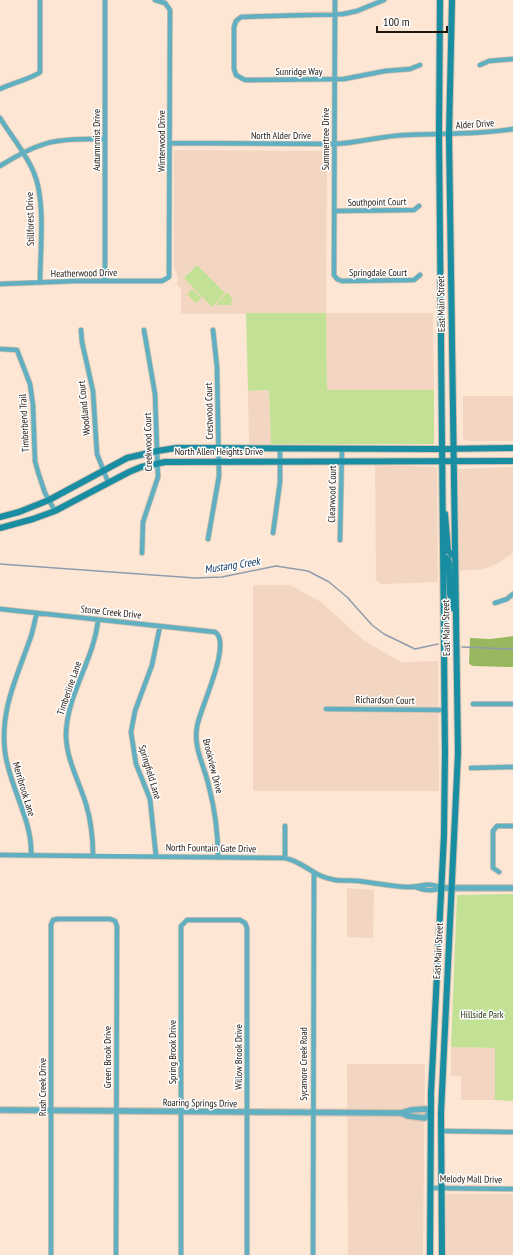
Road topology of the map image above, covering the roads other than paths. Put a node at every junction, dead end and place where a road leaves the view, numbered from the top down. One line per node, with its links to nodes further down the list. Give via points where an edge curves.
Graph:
1 (40, 0): 13 (street, via 40,72 36,76)
2 (105, 0): 18 (street, Autumnmist Drive)
3 (155, 0): 19 (street, Winterwood Drive, via 167,5 170,13)
4 (335, 0): 8 (street, Summertree Drive)
5 (384, 0): 8 (street, via 357,11)
6 (440, 0): 16 (main road, East Main Street)
7 (452, 0): 17 (main road, East Main Street)
8 (335, 14): 12 (street, Summertree Drive); 12 (street, Sunridge Way, via 238,18 235,24 234,48 234,69 239,78 245,80)
9 (513, 59): 11 (street, via 489,61)
10 (420, 65): 12 (street, Sunridge Way, via 410,69)
11 (480, 65)
12 (335, 80): 20 (street, Summertree Drive)
13 (0, 89)
14 (0, 118): 21 (street, Stillforest Drive)
15 (513, 129): 17 (street, Alder Drive)
16 (439, 135): 17 (street, Alder Drive); 20 (street, North Alder Drive, via 398,136); 25 (main road, East Main Street)
17 (449, 135): 26 (main road, East Main Street)
18 (105, 139): 21 (street, via 51,141); 30 (street, Autumnmist Drive)
19 (170, 144): 20 (street, North Alder Drive); 29 (street, Winterwood Drive)
20 (334, 144): 24 (street, Summertree Drive)
21 (23, 152): 22 (street); 31 (street, Stillforest Drive, via 34,172 39,191)
22 (0, 166)
23 (419, 206): 24 (street, Southpoint Court, via 414,210)
24 (334, 211): 28 (street, Summertree Drive)
25 (440, 211): 26 (main road, via 445,264); 36 (main road, East Main Street)
26 (451, 266): 37 (main road, East Main Street)
27 (420, 275): 28 (street, Springdale Court, via 414,280 342,280)
28 (335, 277)
29 (168, 278): 30 (street, Heatherwood Drive, via 162,282)
30 (105, 281): 31 (street, Heatherwood Drive)
31 (40, 283): 32 (street, Heatherwood Drive)
32 (0, 284)
33 (81, 330): 53 (street, Woodland Court, via 93,391 97,454)
34 (144, 330): 45 (street, Creekwood Court, via 153,376)
35 (213, 330): 39 (street, Crestwood Court, via 217,367)
36 (442, 332): 37 (main road); 43 (main road, East Main Street)
37 (451, 332): 44 (main road, East Main Street)
38 (0, 348): 55 (street, Timberbend Trail, via 17,350 30,384 34,405 35,461)
39 (218, 448): 40 (main road, North Allen Heights Drive); 45 (main road, North Allen Heights Drive, via 176,448); 46 (street, Crestwood Court)
40 (280, 448): 42 (main road, North Allen Heights Drive); 51 (street)
41 (513, 448): 44 (main road, North Allen Heights Drive)
42 (342, 449): 43 (main road, North Allen Heights Drive); 49 (street, Clearwood Court)
43 (442, 449): 44 (main road, North Allen Heights Drive); 47 (main road, East Main Street)
44 (452, 449): 48 (main road, East Main Street)
45 (157, 451): 52 (street, Creekwood Court); 53 (main road, North Allen Heights Drive, via 127,458)
46 (218, 460): 51 (main road, North Allen Heights Drive); 52 (main road, North Allen Heights Drive); 61 (street, Crestwood Court, via 218,483)
47 (443, 460): 48 (main road, North Allen Heights Drive); 49 (main road, North Allen Heights Drive); 56 (main road, East Main Street)
48 (453, 460): 50 (main road, North Allen Heights Drive); 65 (main road, East Main Street)
49 (341, 461): 51 (main road, North Allen Heights Drive); 62 (street, Clearwood Court)
50 (513, 461)
51 (281, 462): 60 (street)
52 (158, 463): 54 (main road, North Allen Heights Drive, via 141,467); 63 (street, Creekwood Court, via 158,478 143,522)
53 (103, 471): 54 (street, Woodland Court); 55 (main road, North Allen Heights Drive)
54 (108, 482): 57 (main road, North Allen Heights Drive)
55 (49, 500): 57 (street, Timberbend Trail); 58 (main road, North Allen Heights Drive)
56 (443, 508): 64 (main road, East Main Street); 65 (main road, via 447,521 448,551)
57 (55, 511): 59 (main road, North Allen Heights Drive)
58 (0, 517)
59 (0, 528)
60 (273, 534)
61 (208, 539)
62 (340, 540)
63 (142, 553)
64 (443, 556): 69 (main road, via 449,563 450,594); 77 (main road, East Main Street)
65 (455, 557): 69 (main road, East Main Street)
66 (513, 594): 67 (street)
67 (495, 603)
68 (0, 609): 70 (street, Stone Creek Drive)
69 (456, 612): 91 (main road, East Main Street, via 458,753)
70 (37, 613): 71 (street, Stone Creek Drive); 83 (street, Merribrook Lane, via 30,641 10,692 4,734 8,770 28,829)
71 (98, 620): 72 (street, Stone Creek Drive); 84 (street, Timberline Lane, via 66,730 69,756 92,830)
72 (160, 626): 73 (street, Stone Creek Drive, via 215,632); 85 (street, Springfield Lane, via 152,665 135,711 131,732 133,753 150,799)
73 (219, 635): 86 (street, Brookview Drive, via 214,674 198,720 196,736 217,825)
74 (473, 704): 75 (street)
75 (513, 704)
76 (326, 709): 77 (street, Richardson Court)
77 (445, 710): 90 (main road, East Main Street)
78 (513, 767): 79 (street)
79 (471, 768)
80 (285, 826): 87 (street)
81 (513, 826): 88 (street, via 497,826 493,831 493,868)
82 (0, 855): 83 (street, North Fountain Gate Drive)
83 (30, 855): 84 (street, North Fountain Gate Drive)
84 (93, 856): 85 (street, North Fountain Gate Drive)
85 (156, 856): 86 (street, North Fountain Gate Drive)
86 (218, 857): 87 (street, North Fountain Gate Drive)
87 (285, 858): 89 (street, North Fountain Gate Drive, via 299,862)
88 (499, 872)
89 (314, 873): 90 (street, North Fountain Gate Drive, via 336,880 424,890); 102 (street, Sycamore Creek Road)
90 (441, 888): 91 (street); 95 (main road, East Main Street)
91 (452, 888): 92 (street); 96 (main road, East Main Street)
92 (513, 888)
93 (53, 920): 98 (street, Rush Creek Drive); 99 (street, Green Brook Drive, via 110,919 116,923)
94 (183, 922): 100 (street, Spring Brook Drive); 101 (street, Willow Brook Drive, via 240,920 246,925)
95 (436, 987): 96 (main road); 104 (main road, East Main Street)
96 (446, 987): 105 (main road, East Main Street)
97 (0, 1110): 98 (street, Roaring Springs Drive)
98 (51, 1110): 99 (street, Roaring Springs Drive); 111 (street, Rush Creek Drive)
99 (116, 1111): 100 (street, Roaring Springs Drive); 112 (street, Green Brook Drive)
100 (181, 1112): 101 (street, Roaring Springs Drive); 113 (street, Spring Brook Drive)
101 (247, 1112): 102 (street, Roaring Springs Drive); 114 (street, Willow Brook Drive)
102 (312, 1113): 103 (street, Roaring Springs Drive); 115 (street, Sycamore Creek Road)
103 (400, 1113): 104 (street, Roaring Springs Drive, via 426,1109); 104 (street, Roaring Springs Drive, via 426,1118)
104 (431, 1113): 105 (main road); 108 (main road, East Main Street)
105 (441, 1113): 106 (main road, East Main Street)
106 (441, 1131): 107 (street); 109 (main road, East Main Street)
107 (513, 1132)
108 (430, 1188): 109 (street, Melody Mall Drive); 116 (main road, East Main Street)
109 (441, 1188): 110 (street, Melody Mall Drive); 117 (main road, East Main Street)
110 (513, 1189)
111 (51, 1255)
112 (116, 1255)
113 (181, 1255)
114 (247, 1255)
115 (313, 1255)
116 (430, 1255)
117 (442, 1255)

